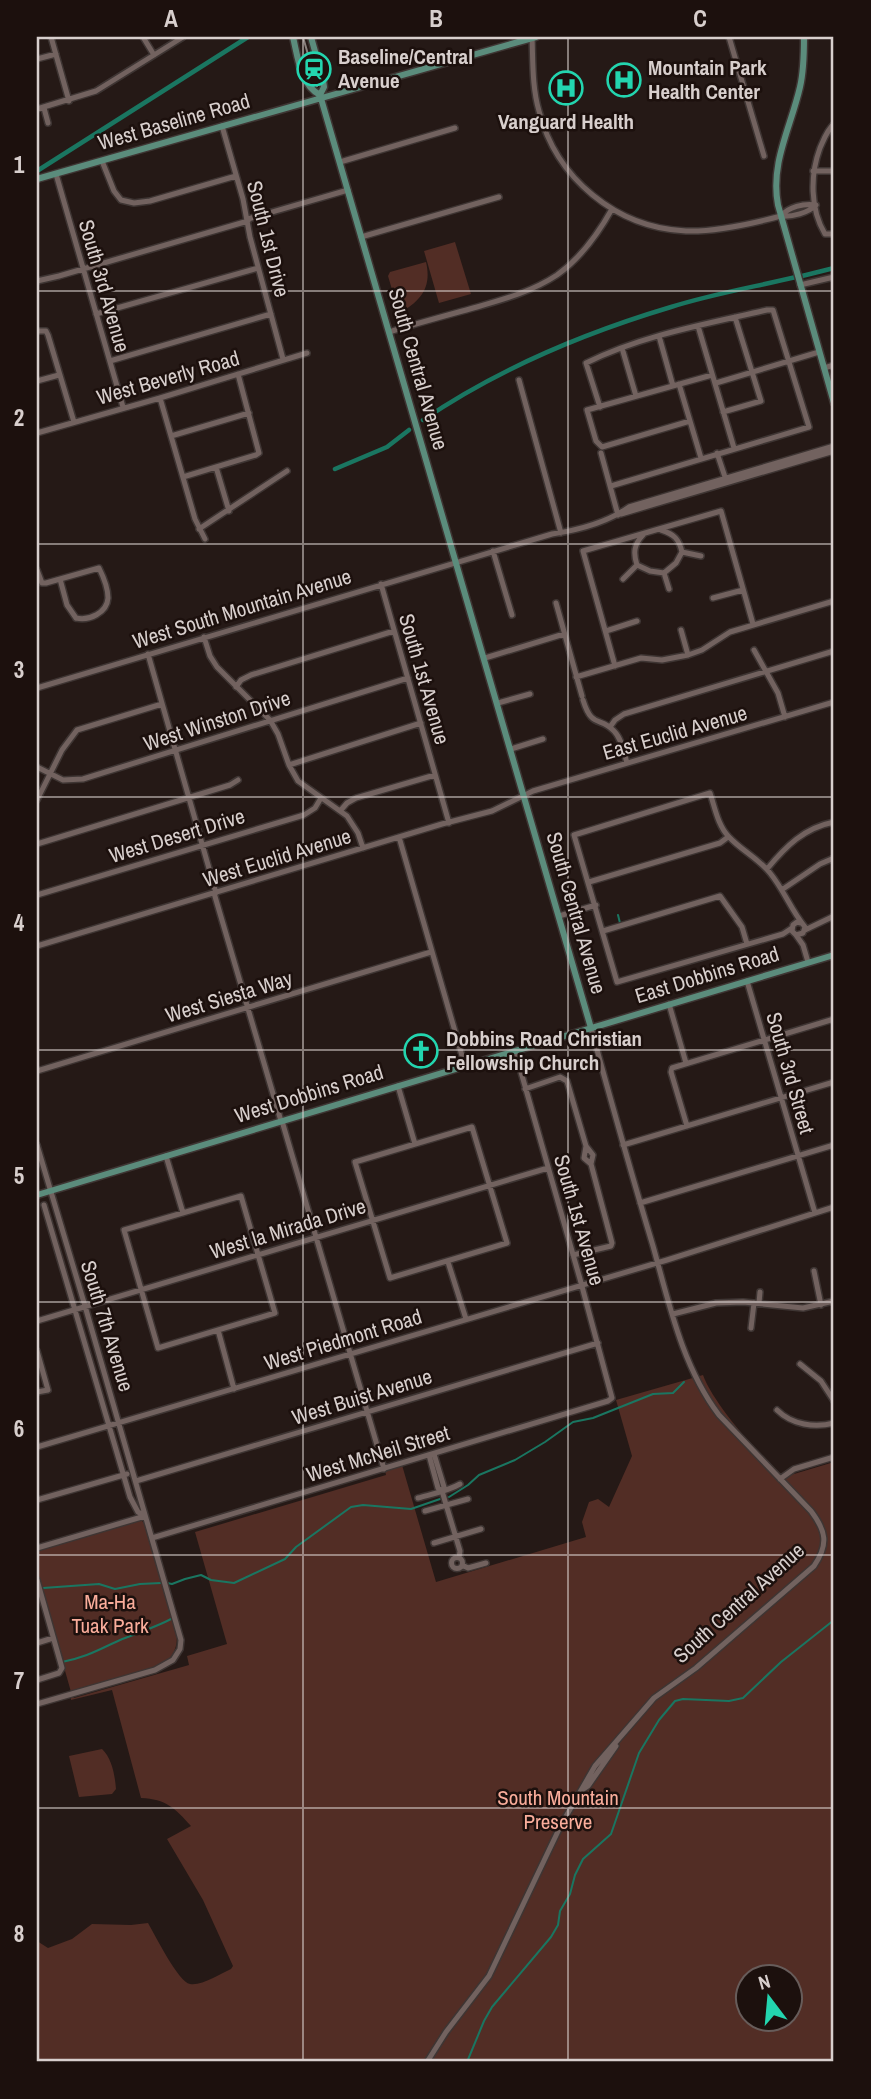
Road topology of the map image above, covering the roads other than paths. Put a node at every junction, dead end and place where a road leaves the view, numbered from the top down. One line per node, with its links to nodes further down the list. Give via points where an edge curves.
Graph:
1 (51, 37): 9 (street)
2 (144, 37): 10 (street)
3 (183, 37): 10 (street)
4 (293, 37): 12 (main road, South Central Avenue, via 304,81)
5 (311, 37): 12 (main road, South Central Avenue, via 323,80)
6 (534, 37): 12 (main road, West Baseline Road); 31 (street, via 536,100 547,136 573,177)
7 (729, 37): 20 (street)
8 (804, 37): 32 (main road, via 801,86 776,169)
9 (56, 54): 11 (street); 13 (street)
10 (154, 55): 13 (street, via 104,87)
11 (37, 59)
12 (321, 96): 18 (main road, West Baseline Road); 22 (main road, South Central Avenue)
13 (69, 101): 14 (street)
14 (44, 108): 15 (street); 16 (street)
15 (37, 109)
16 (48, 123)
17 (833, 125): 23 (street)
18 (222, 126): 21 (main road, West Baseline Road); 26 (street, South 1st Drive)
19 (455, 128): 22 (street)
20 (764, 156)
21 (102, 161): 25 (main road, West Baseline Road); 26 (street, via 121,200 139,203)
22 (340, 162): 28 (main road, South Central Avenue)
23 (813, 171): 24 (street); 30 (street)
24 (834, 171)
25 (56, 174): 27 (main road, West Baseline Road); 37 (street, South 3rd Avenue)
26 (236, 176): 33 (street, South 1st Drive)
27 (37, 179)
28 (348, 190): 33 (street); 35 (main road, South Central Avenue)
29 (499, 197): 35 (street)
30 (816, 205): 32 (street, via 785,210); 34 (street, via 825,234)
31 (612, 209): 32 (street, via 647,224 688,231); 46 (street, via 580,255 543,283)
32 (781, 216): 40 (main road)
33 (248, 220): 36 (street, South 1st Drive); 37 (street)
34 (834, 233)
35 (361, 237): 46 (main road, South Central Avenue)
36 (258, 268): 41 (street); 42 (street, South 1st Drive)
37 (83, 269): 39 (street); 41 (street, South 3rd Avenue)
38 (834, 276): 40 (street)
39 (37, 281)
40 (800, 285): 49 (main road)
41 (96, 314): 52 (street, South 3rd Avenue)
42 (271, 314): 51 (street, South 1st Drive); 52 (street)
43 (735, 317): 44 (street); 53 (street, via 773,310); 56 (street)
44 (698, 326): 47 (street); 59 (street)
45 (37, 331): 58 (street, via 46,331)
46 (389, 332): 96 (main road, South Central Avenue)
47 (659, 336): 48 (street); 63 (street)
48 (622, 348): 64 (street); 68 (street, via 586,363)
49 (820, 352): 53 (street); 55 (main road)
50 (307, 353): 51 (street, West Beverly Road)
51 (284, 359): 57 (street, West Beverly Road)
52 (110, 361): 67 (street, South 3rd Avenue)
53 (789, 361): 56 (street); 76 (street, via 809,427)
54 (834, 365): 55 (street)
55 (824, 368): 66 (main road)
56 (752, 372): 62 (street); 69 (street, via 761,401)
57 (237, 374): 65 (street, West Beverly Road); 70 (street)
58 (59, 375): 61 (street); 72 (street)
59 (712, 375): 62 (street); 63 (street)
60 (519, 380): 90 (street)
61 (37, 382)
62 (716, 383): 69 (street)
63 (676, 385): 64 (street); 71 (street)
64 (636, 396): 68 (street)
65 (160, 398): 67 (street, West Beverly Road); 74 (street)
66 (834, 403)
67 (123, 407): 72 (street, West Beverly Road)
68 (600, 407): 71 (street, via 587,410 602,447)
69 (723, 412): 76 (street)
70 (249, 413): 74 (street); 81 (street, via 259,453)
71 (690, 421): 80 (street)
72 (74, 422): 73 (street, West Beverly Road)
73 (37, 433)
74 (171, 436): 83 (street)
75 (834, 446): 84 (street)
76 (734, 448): 79 (street)
77 (834, 451): 84 (street)
78 (601, 453): 85 (street)
79 (718, 453): 80 (street); 84 (street)
80 (701, 458): 85 (street)
81 (216, 467): 83 (street); 86 (street)
82 (287, 471): 86 (street)
83 (183, 477): 88 (street)
84 (726, 481): 87 (street, West South Mountain Avenue, via 629,507)
85 (611, 486): 87 (street)
86 (229, 511): 88 (street)
87 (618, 515): 90 (street, West South Mountain Avenue)
88 (199, 529): 92 (street)
89 (658, 530): 91 (street); 94 (street, via 679,540); 104 (street, via 721,512)
90 (561, 533): 93 (street, West South Mountain Avenue)
91 (646, 533): 97 (street, via 635,547); 115 (street, via 583,551)
92 (205, 540)
93 (494, 551): 96 (street, West South Mountain Avenue); 108 (street)
94 (682, 552): 95 (street); 99 (street)
95 (702, 556)
96 (456, 562): 102 (street, West South Mountain Avenue); 122 (main road, South Central Avenue)
97 (637, 565): 99 (street); 101 (street)
98 (37, 570): 100 (street, via 42,583)
99 (664, 572): 103 (street)
100 (60, 579): 109 (street); 109 (street, via 99,568 108,595 106,604 93,616)
101 (623, 579)
102 (381, 584): 114 (street, South 1st Avenue); 117 (street, West South Mountain Avenue)
103 (669, 589)
104 (743, 590): 105 (street); 111 (street)
105 (713, 598)
106 (834, 601): 111 (street)
107 (555, 603): 116 (street)
108 (512, 615)
109 (76, 618): 112 (street)
110 (637, 621): 115 (street)
111 (754, 624): 121 (street)
112 (73, 626)
113 (681, 630): 121 (street)
114 (394, 631): 126 (street, South 1st Avenue); 127 (street, via 251,675)
115 (606, 631): 123 (street)
116 (564, 634): 122 (street); 125 (street)
117 (204, 637): 120 (street, West South Mountain Avenue); 127 (street, via 213,662)
118 (754, 650): 124 (street)
119 (834, 651): 124 (street)
120 (148, 654): 128 (street, West South Mountain Avenue); 132 (street)
121 (688, 656): 123 (street, via 641,658)
122 (485, 658): 131 (main road, South Central Avenue)
123 (615, 666): 125 (street)
124 (765, 672): 133 (street); 136 (street, via 624,714)
125 (576, 677): 136 (street, via 590,721)
126 (408, 678): 134 (street, West Winston Drive); 135 (street, South 1st Avenue)
127 (236, 687): 134 (street)
128 (37, 688)
129 (530, 694): 131 (street)
130 (834, 702): 133 (street, East Euclid Avenue)
131 (498, 703): 138 (main road, South Central Avenue)
132 (162, 704): 139 (street); 143 (street, via 77,730)
133 (785, 717): 140 (street, East Euclid Avenue)
134 (270, 720): 139 (street, West Winston Drive); 141 (street)
135 (421, 723): 141 (street); 144 (street, South 1st Avenue)
136 (610, 727): 140 (street, via 620,739)
137 (543, 739): 138 (street)
138 (511, 748): 146 (main road, South Central Avenue)
139 (176, 751): 143 (street, West Winston Drive, via 78,780); 147 (street)
140 (627, 763): 146 (street, East Euclid Avenue)
141 (289, 765): 148 (street, via 298,781)
142 (37, 767): 143 (street, West Winston Drive)
143 (50, 774): 149 (street)
144 (435, 775): 150 (street, via 356,798); 152 (street, South 1st Avenue)
145 (238, 780): 147 (street)
146 (524, 794): 152 (street, West Euclid Avenue, via 492,811); 166 (main road, South Central Avenue)
147 (189, 798): 155 (street); 156 (street)
148 (321, 798): 150 (street); 156 (street, West Desert Drive, via 304,815)
149 (37, 800)
150 (341, 810): 157 (street)
151 (834, 822): 159 (street, via 803,833)
152 (449, 823): 153 (street, West Euclid Avenue)
153 (399, 837): 157 (street, West Euclid Avenue); 174 (street)
154 (728, 837): 159 (street); 160 (street); 160 (street, via 710,793 574,835)
155 (37, 844)
156 (203, 845): 162 (street); 163 (street, West Desert Drive)
157 (363, 848): 162 (street, West Euclid Avenue)
158 (834, 858): 161 (street)
159 (767, 869): 161 (street)
160 (589, 882): 164 (street)
161 (783, 889): 165 (street)
162 (215, 893): 173 (street, West Euclid Avenue); 179 (street)
163 (37, 895)
164 (596, 905): 166 (street); 170 (street)
165 (794, 914): 168 (street); 169 (street)
166 (559, 916): 181 (main road, South Central Avenue)
167 (834, 916): 168 (street)
168 (803, 927): 169 (street, via 802,934); 169 (street, via 797,922); 172 (street)
169 (794, 930): 171 (street); 172 (street)
170 (603, 932): 171 (street, via 720,897 743,927); 171 (street, via 617,982)
171 (747, 944)
172 (803, 945): 176 (street)
173 (37, 946)
174 (431, 952): 179 (street, West Siesta Way); 185 (street)
175 (834, 955): 176 (main road, East Dobbins Road)
176 (808, 962): 177 (main road, East Dobbins Road)
177 (747, 981): 178 (main road, East Dobbins Road); 182 (street, South 3rd Street)
178 (669, 1004): 181 (main road, East Dobbins Road); 184 (street)
179 (247, 1009): 186 (street, West Siesta Way); 191 (street)
180 (834, 1019): 182 (street)
181 (591, 1028): 183 (main road, West Dobbins Road); 195 (street, South Central Avenue)
182 (764, 1040): 184 (street); 190 (street, South 3rd Street)
183 (515, 1051): 185 (main road, West Dobbins Road); 189 (street, South 1st Avenue)
184 (686, 1063): 192 (street, via 672,1068 671,1073)
185 (465, 1066): 188 (main road, West Dobbins Road)
186 (37, 1070)
187 (834, 1082): 190 (street)
188 (398, 1086): 191 (main road, West Dobbins Road); 193 (street)
189 (525, 1089): 199 (street, South 1st Avenue); 211 (street, via 560,1077 567,1081 586,1146 593,1154 591,1164 613,1239 611,1246)
190 (781, 1098): 192 (street); 198 (street, South 3rd Street)
191 (281, 1121): 197 (main road, West Dobbins Road); 209 (street)
192 (687, 1126): 195 (street)
193 (415, 1144): 200 (street, via 472,1127); 208 (street, via 355,1162)
194 (37, 1145): 201 (street, South 7th Avenue)
195 (623, 1145): 203 (street, South Central Avenue)
196 (834, 1145): 198 (street)
197 (166, 1156): 201 (main road, West Dobbins Road); 206 (street)
198 (798, 1156): 203 (street); 207 (street, South 3rd Street)
199 (548, 1168): 200 (street, West la Mirada Drive); 211 (street, South 1st Avenue)
200 (490, 1185): 208 (street, West la Mirada Drive); 212 (street, via 507,1243)
201 (50, 1191): 202 (main road, West Dobbins Road); 221 (street, South 7th Avenue)
202 (37, 1195)
203 (640, 1203): 213 (street, South Central Avenue)
204 (44, 1205): 222 (street, South 7th Avenue)
205 (834, 1207): 207 (street, West Piedmont Road)
206 (183, 1213): 210 (street, via 241,1196); 216 (street, via 124,1230)
207 (815, 1213): 213 (street, West Piedmont Road)
208 (373, 1220): 209 (street, West la Mirada Drive); 212 (street, via 390,1278)
209 (316, 1237): 210 (street, West la Mirada Drive); 230 (street)
210 (258, 1254): 216 (street, West la Mirada Drive); 227 (street, via 275,1313)
211 (573, 1255): 215 (street, South 1st Avenue)
212 (448, 1262): 224 (street)
213 (657, 1262): 215 (street, West Piedmont Road); 223 (street, South Central Avenue)
214 (814, 1271): 220 (street)
215 (581, 1284): 224 (street, West Piedmont Road); 228 (street, South 1st Avenue)
216 (142, 1289): 221 (street, West la Mirada Drive); 227 (street, via 158,1348)
217 (760, 1292): 219 (street)
218 (834, 1301): 220 (street)
219 (757, 1303): 220 (street, via 790,1308); 223 (street, via 716,1303); 226 (street)
220 (821, 1305)
221 (85, 1306): 222 (street, West la Mirada Drive); 238 (street, South 7th Avenue)
222 (75, 1309): 225 (street, West la Mirada Drive); 240 (street, South 7th Avenue)
223 (673, 1314): 247 (street, South Central Avenue, via 688,1360 708,1399)
224 (466, 1319): 230 (street, West Piedmont Road)
225 (37, 1321)
226 (751, 1328)
227 (218, 1330): 232 (street)
228 (598, 1343): 234 (street, South 1st Avenue); 237 (street, West Buist Avenue)
229 (37, 1351): 233 (street, via 48,1390)
230 (350, 1354): 232 (street, West Piedmont Road); 237 (street)
231 (800, 1364): 235 (street, via 826,1387)
232 (234, 1389): 238 (street, West Piedmont Road)
233 (37, 1392)
234 (612, 1398): 242 (street, West McNeil Street)
235 (834, 1401)
236 (778, 1410): 239 (street, via 800,1424)
237 (367, 1412): 244 (street); 248 (street, West Buist Avenue)
238 (119, 1423): 240 (street, West Piedmont Road); 245 (street, South 7th Avenue)
239 (834, 1423)
240 (110, 1426): 241 (street, West Piedmont Road); 246 (street, South 7th Avenue)
241 (37, 1447)
242 (431, 1455): 244 (street, West McNeil Street); 250 (street)
243 (834, 1457): 247 (street, via 794,1469)
244 (384, 1469): 259 (street, West McNeil Street)
245 (133, 1472): 246 (street); 248 (street, South 7th Avenue)
246 (124, 1474): 253 (street); 256 (street, South 7th Avenue, via 134,1506)
247 (780, 1479): 271 (street, South Central Avenue, via 822,1528 820,1558 696,1668 654,1698 617,1742 556,1834 489,1976)
248 (136, 1481): 256 (street, South 7th Avenue)
249 (460, 1484): 250 (street)
250 (442, 1490): 251 (street); 254 (street)
251 (418, 1499)
252 (468, 1499): 254 (street)
253 (37, 1500)
254 (446, 1505): 255 (street); 258 (street)
255 (425, 1511)
256 (145, 1516): 259 (street, South 7th Avenue); 261 (street)
257 (481, 1529): 258 (street)
258 (456, 1537): 260 (street); 262 (street)
259 (152, 1538): 270 (street, South 7th Avenue, via 181,1640 173,1660 155,1670)
260 (434, 1543)
261 (37, 1548)
262 (459, 1558): 264 (street); 264 (street, via 452,1565)
263 (486, 1563): 264 (street)
264 (462, 1566)
265 (37, 1580): 266 (street)
266 (40, 1603): 267 (street)
267 (54, 1638): 268 (street); 269 (street, via 62,1668)
268 (37, 1643)
269 (37, 1680)
270 (37, 1704)
271 (427, 2062)

